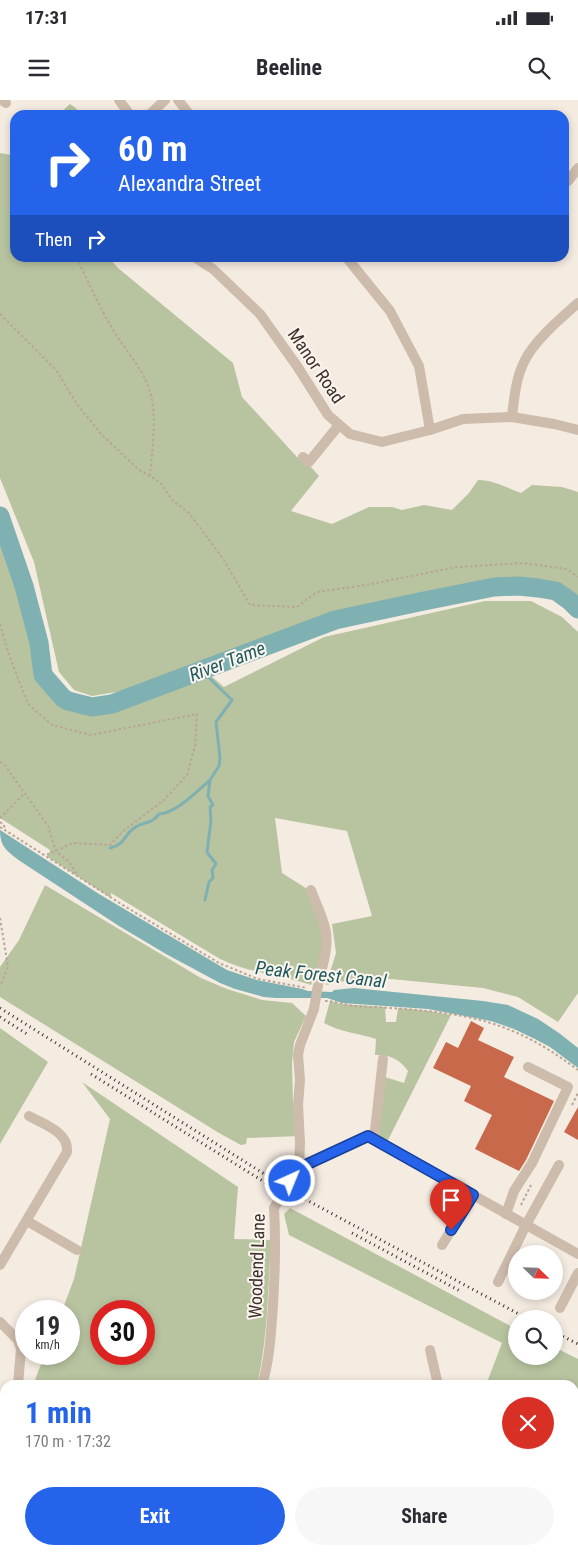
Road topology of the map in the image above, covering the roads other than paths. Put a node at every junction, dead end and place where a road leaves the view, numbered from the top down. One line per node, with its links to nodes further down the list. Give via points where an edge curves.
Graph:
1 (165, 100): 3 (street)
2 (178, 100): 4 (street)
3 (154, 110)
4 (186, 110)
5 (578, 168): 6 (street)
6 (569, 180)
7 (202, 262): 11 (street, Manor Road, via 260,314 328,415)
8 (350, 262): 12 (street, via 390,311 419,366)
9 (577, 306): 10 (street, via 545,333 525,359)
10 (512, 417): 12 (street, Manor Road, via 463,418); 13 (street, Manor Road)
11 (339, 425): 12 (street, Manor Road, via 350,434 382,442); 14 (street, via 309,462)
12 (430, 430)
13 (578, 430)
14 (303, 457)
15 (311, 890): 21 (street, Woodend Lane, bridge, via 326,933 325,954 314,986 317,1004 298,1055)
16 (383, 1059): 19 (street)
17 (528, 1067): 23 (street, via 568,1087 532,1163 514,1191)
18 (29, 1116): 24 (street, via 61,1134 67,1147)
19 (371, 1138): 21 (street); 22 (street)
20 (559, 1166): 25 (street)
21 (299, 1168): 36 (street, Woodend Lane, bridge, via 274,1208 272,1319)
22 (473, 1195): 23 (street); 26 (street)
23 (506, 1214): 25 (street)
24 (27, 1221): 27 (street); 29 (street)
25 (526, 1225): 28 (street); 31 (street)
26 (442, 1245)
27 (77, 1250)
28 (578, 1254)
29 (0, 1265)
30 (578, 1273): 32 (street)
31 (498, 1282)
32 (560, 1308)
33 (0, 1322): 35 (street, via 18,1340 21,1349)
34 (430, 1350): 37 (street)
35 (18, 1380)
36 (263, 1380)
37 (437, 1380)

